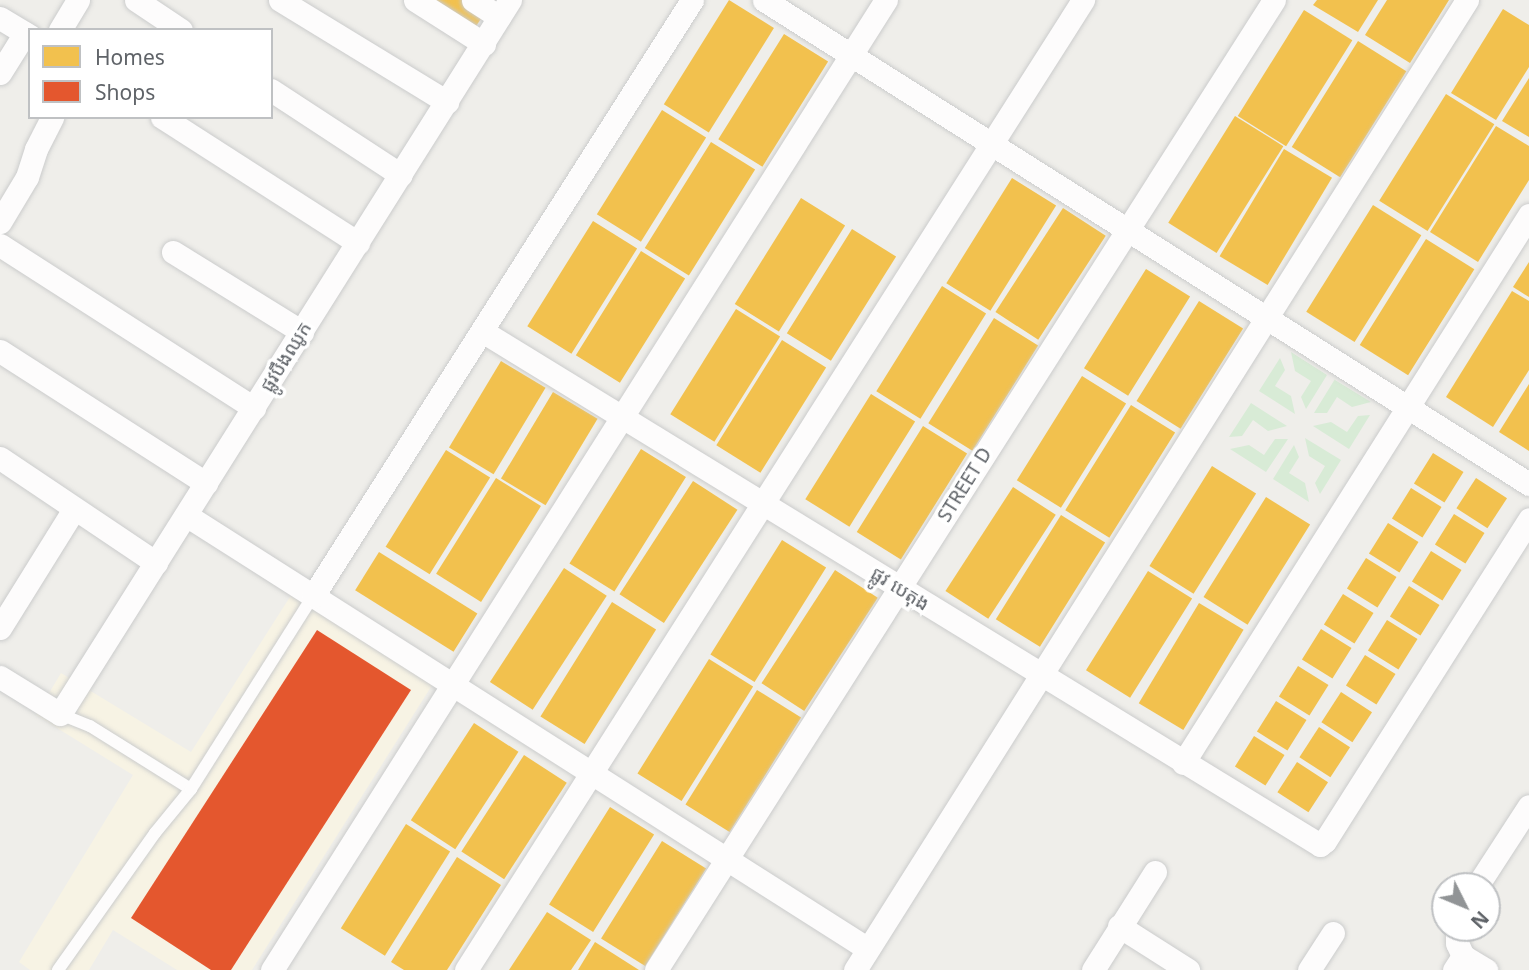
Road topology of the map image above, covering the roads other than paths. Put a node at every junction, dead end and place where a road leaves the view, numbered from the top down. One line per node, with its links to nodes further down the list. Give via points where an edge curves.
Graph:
1 (78, 0): 14 (street)
2 (136, 0): 15 (street)
3 (280, 0): 21 (street)
4 (415, 0): 17 (street)
5 (473, 0): 12 (street)
6 (692, 0): 33 (street)
7 (764, 0): 18 (street)
8 (886, 0): 18 (street)
9 (1083, 0): 24 (street)
10 (1274, 0): 28 (street, STREET D)
11 (1467, 0): 32 (street)
12 (505, 8): 17 (street, ផ្លូវបឹងឈូក)
13 (0, 18): 16 (street)
14 (61, 28)
15 (178, 28)
16 (27, 35): 19 (street)
17 (484, 44): 21 (street, ផ្លូវបឹងឈូក)
18 (851, 55): 24 (street); 38 (street)
19 (0, 73)
20 (273, 91): 25 (street)
21 (447, 102): 25 (street, ផ្លូវបឹងឈូក)
22 (51, 119): 27 (street, via 27,177)
23 (165, 119): 29 (street)
24 (992, 144): 28 (street); 42 (street)
25 (401, 176): 29 (street, ផ្លូវបឹងឈូក)
26 (1529, 215): 36 (street)
27 (0, 222)
28 (1128, 230): 32 (street); 47 (street, STREET D)
29 (358, 243): 34 (street, ផ្លូវបឹងឈូក)
30 (0, 245): 37 (street)
31 (173, 252): 34 (street)
32 (1266, 317): 36 (street); 50 (street)
33 (482, 331): 38 (street, ផ្លូវ បេតុង); 48 (street)
34 (302, 332): 37 (street, ផ្លូវបឹងឈូក)
35 (0, 351): 40 (street)
36 (1408, 407): 41 (street); 54 (street)
37 (254, 408): 40 (street, ផ្លូវបឹងឈូក)
38 (621, 417): 42 (street, ផ្លូវ បេតុង); 52 (street)
39 (0, 458): 43 (street)
40 (206, 483): 44 (street, ផ្លូវបឹងឈូក)
41 (1529, 484)
42 (762, 504): 47 (street, ផ្លូវ បេតុង); 55 (street)
43 (74, 509): 46 (street); 49 (street)
44 (186, 515): 46 (street, ផ្លូវបឹងឈូក); 48 (street)
45 (1529, 519): 54 (street, ផ្លូវ បេតុង, via 1320,845)
46 (156, 563): 53 (street, ផ្លូវបឹងឈូក)
47 (900, 588): 50 (street, ផ្លូវ បេតុង); 58 (street, STREET D)
48 (313, 596): 52 (street); 56 (lane)
49 (0, 628)
50 (1041, 675): 54 (street, ផ្លូវ បេតុង); 64 (street)
51 (0, 677): 53 (street)
52 (452, 684): 55 (street); 68 (street)
53 (60, 714): 56 (lane, via 90,726)
54 (1183, 763)
55 (591, 773): 58 (street); 69 (street)
56 (191, 789): 67 (lane)
57 (1529, 806): 60 (street)
58 (727, 859): 64 (street); 70 (street, STREET D)
59 (1155, 872): 61 (street)
60 (1486, 872)
61 (1119, 926): 66 (street); 72 (street)
62 (1333, 933): 73 (street)
63 (1457, 942): 65 (street)
64 (868, 949): 71 (street)
65 (1458, 963): 74 (street)
66 (1184, 969)
67 (58, 970)
68 (272, 970)
69 (466, 970)
70 (656, 970)
71 (855, 970)
72 (1093, 970)
73 (1309, 970)
74 (1486, 970)

